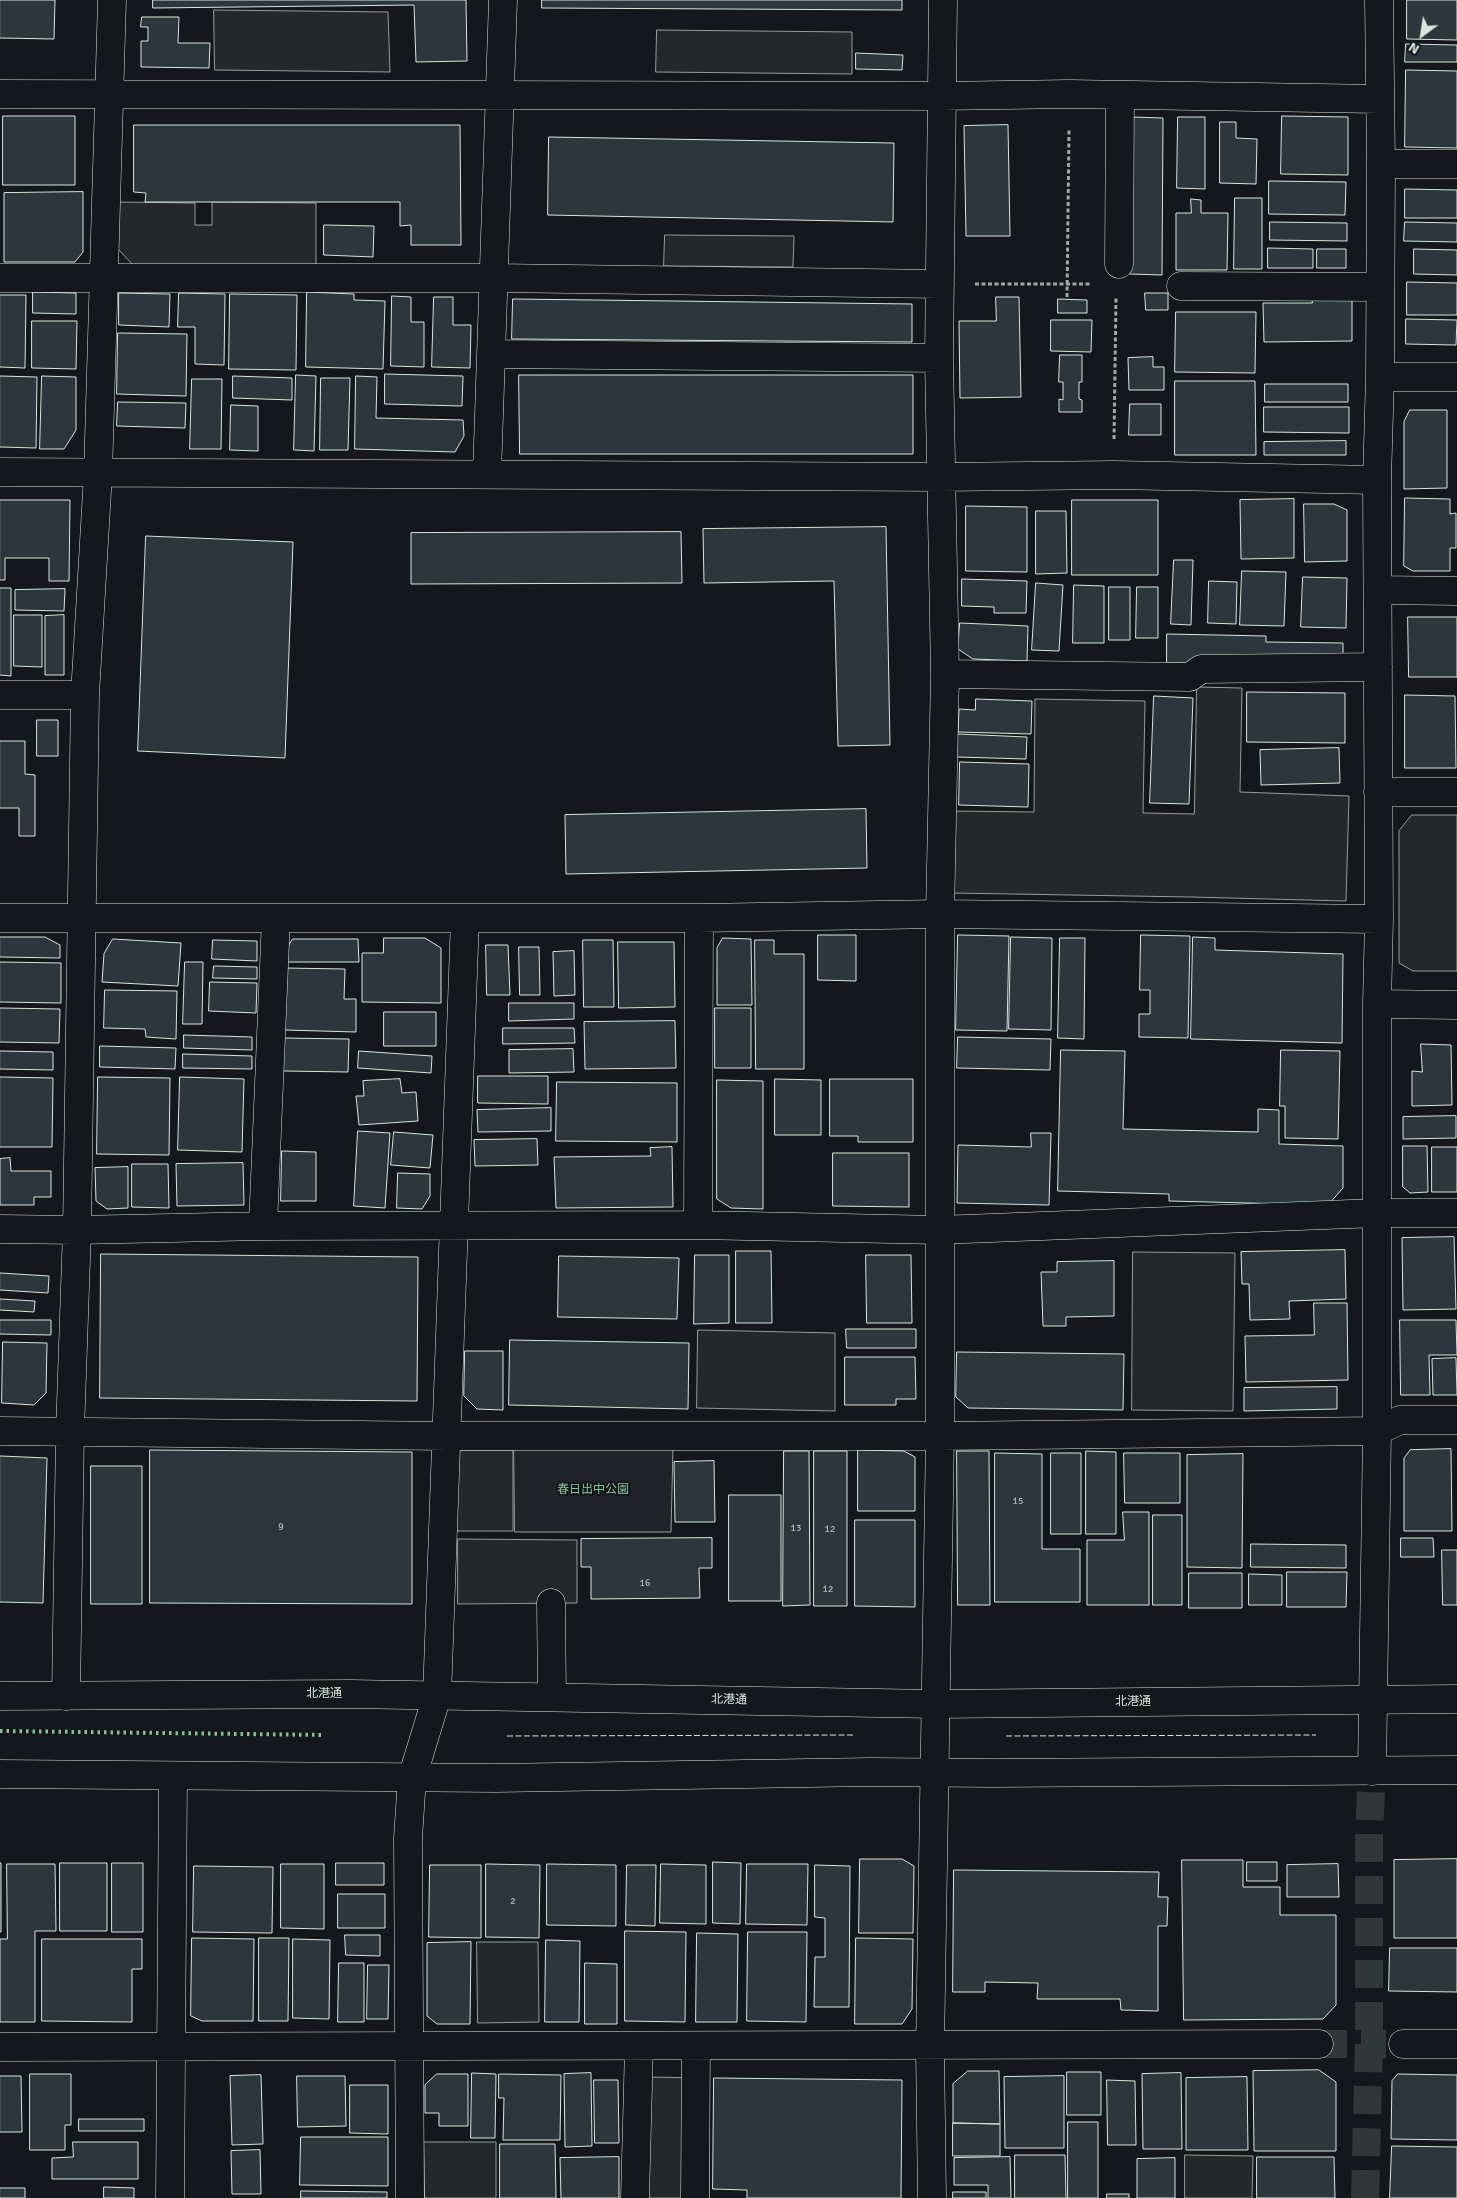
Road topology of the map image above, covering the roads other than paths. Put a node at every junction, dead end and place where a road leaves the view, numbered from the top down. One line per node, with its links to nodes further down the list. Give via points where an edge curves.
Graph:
1 (112, 0): 6 (street)
2 (504, 0): 8 (street)
3 (943, 0): 9 (street)
4 (1379, 0): 10 (street)
5 (0, 94): 6 (street)
6 (110, 95): 8 (street); 15 (street)
7 (1120, 95): 9 (street); 10 (street); 13 (street)
8 (499, 96): 9 (street); 16 (street)
9 (941, 96): 17 (street)
10 (1380, 99): 11 (street)
11 (1380, 164): 12 (street); 19 (street)
12 (1457, 164)
13 (1119, 264)
14 (0, 278): 15 (street)
15 (102, 278): 16 (street); 25 (street)
16 (495, 278): 17 (street); 20 (street)
17 (940, 284): 21 (street)
18 (1181, 286): 19 (street)
19 (1380, 287): 22 (street)
20 (493, 354): 21 (street); 26 (street)
21 (939, 358): 27 (street)
22 (1380, 376): 23 (street); 28 (street)
23 (1457, 377)
24 (0, 472): 25 (street)
25 (98, 474): 26 (street); 34 (street)
26 (487, 474): 27 (street)
27 (941, 477): 28 (street, via 1114,475); 32 (street)
28 (1377, 480): 29 (street)
29 (1378, 590): 30 (street); 31 (street)
30 (1457, 591)
31 (1378, 667): 32 (street, via 1201,669 1190,677); 35 (street)
32 (946, 674): 37 (street)
33 (0, 695): 34 (street)
34 (85, 695): 38 (street)
35 (1378, 792): 36 (street); 43 (street)
36 (1457, 792)
37 (940, 914): 42 (street); 43 (street); 53 (street)
38 (82, 917): 39 (street); 40 (street); 52 (street)
39 (0, 918)
40 (276, 918): 41 (street); 49 (street)
41 (465, 918): 42 (street); 50 (street)
42 (699, 918): 48 (street)
43 (1379, 919): 44 (street)
44 (1377, 1004): 45 (street); 46 (street)
45 (1457, 1005)
46 (1377, 1213): 47 (street); 53 (street); 55 (street)
47 (1457, 1213)
48 (698, 1225): 50 (street); 53 (street)
49 (263, 1226): 50 (street); 52 (street)
50 (455, 1226): 58 (street)
51 (0, 1229): 52 (street)
52 (77, 1230): 57 (street)
53 (939, 1230): 59 (street)
54 (1457, 1420): 55 (street, via 1400,1420)
55 (1378, 1431): 59 (street); 66 (street)
56 (0, 1432): 57 (street)
57 (70, 1432): 58 (street); 62 (street)
58 (447, 1436): 59 (street); 63 (street, via 449,1590)
59 (940, 1436): 67 (street)
60 (551, 1603): 64 (street)
61 (0, 1696): 62 (street, 北港通)
62 (66, 1696): 63 (street, 北港通)
63 (437, 1696): 64 (street, 北港通); 73 (street)
64 (552, 1697): 67 (street, 北港通)
65 (1457, 1699): 66 (street, 北港通)
66 (1372, 1700): 67 (street, 北港通); 69 (street)
67 (935, 1704): 70 (street)
68 (1457, 1770): 69 (street)
69 (1372, 1771): 70 (street)
70 (934, 1772): 73 (street); 82 (street)
71 (0, 1774): 72 (street)
72 (173, 1776): 73 (street); 80 (street)
73 (412, 1778): 77 (street, via 408,1838)
74 (1319, 2044): 82 (street)
75 (1403, 2044): 76 (street)
76 (1457, 2044)
77 (409, 2046): 80 (street); 81 (street); 84 (street)
78 (696, 2046): 81 (street); 82 (street); 86 (street)
79 (0, 2047): 80 (street)
80 (171, 2047): 83 (street)
81 (639, 2047): 85 (street)
82 (930, 2048): 87 (street)
83 (170, 2198)
84 (410, 2198)
85 (635, 2198)
86 (695, 2198)
87 (932, 2198)

